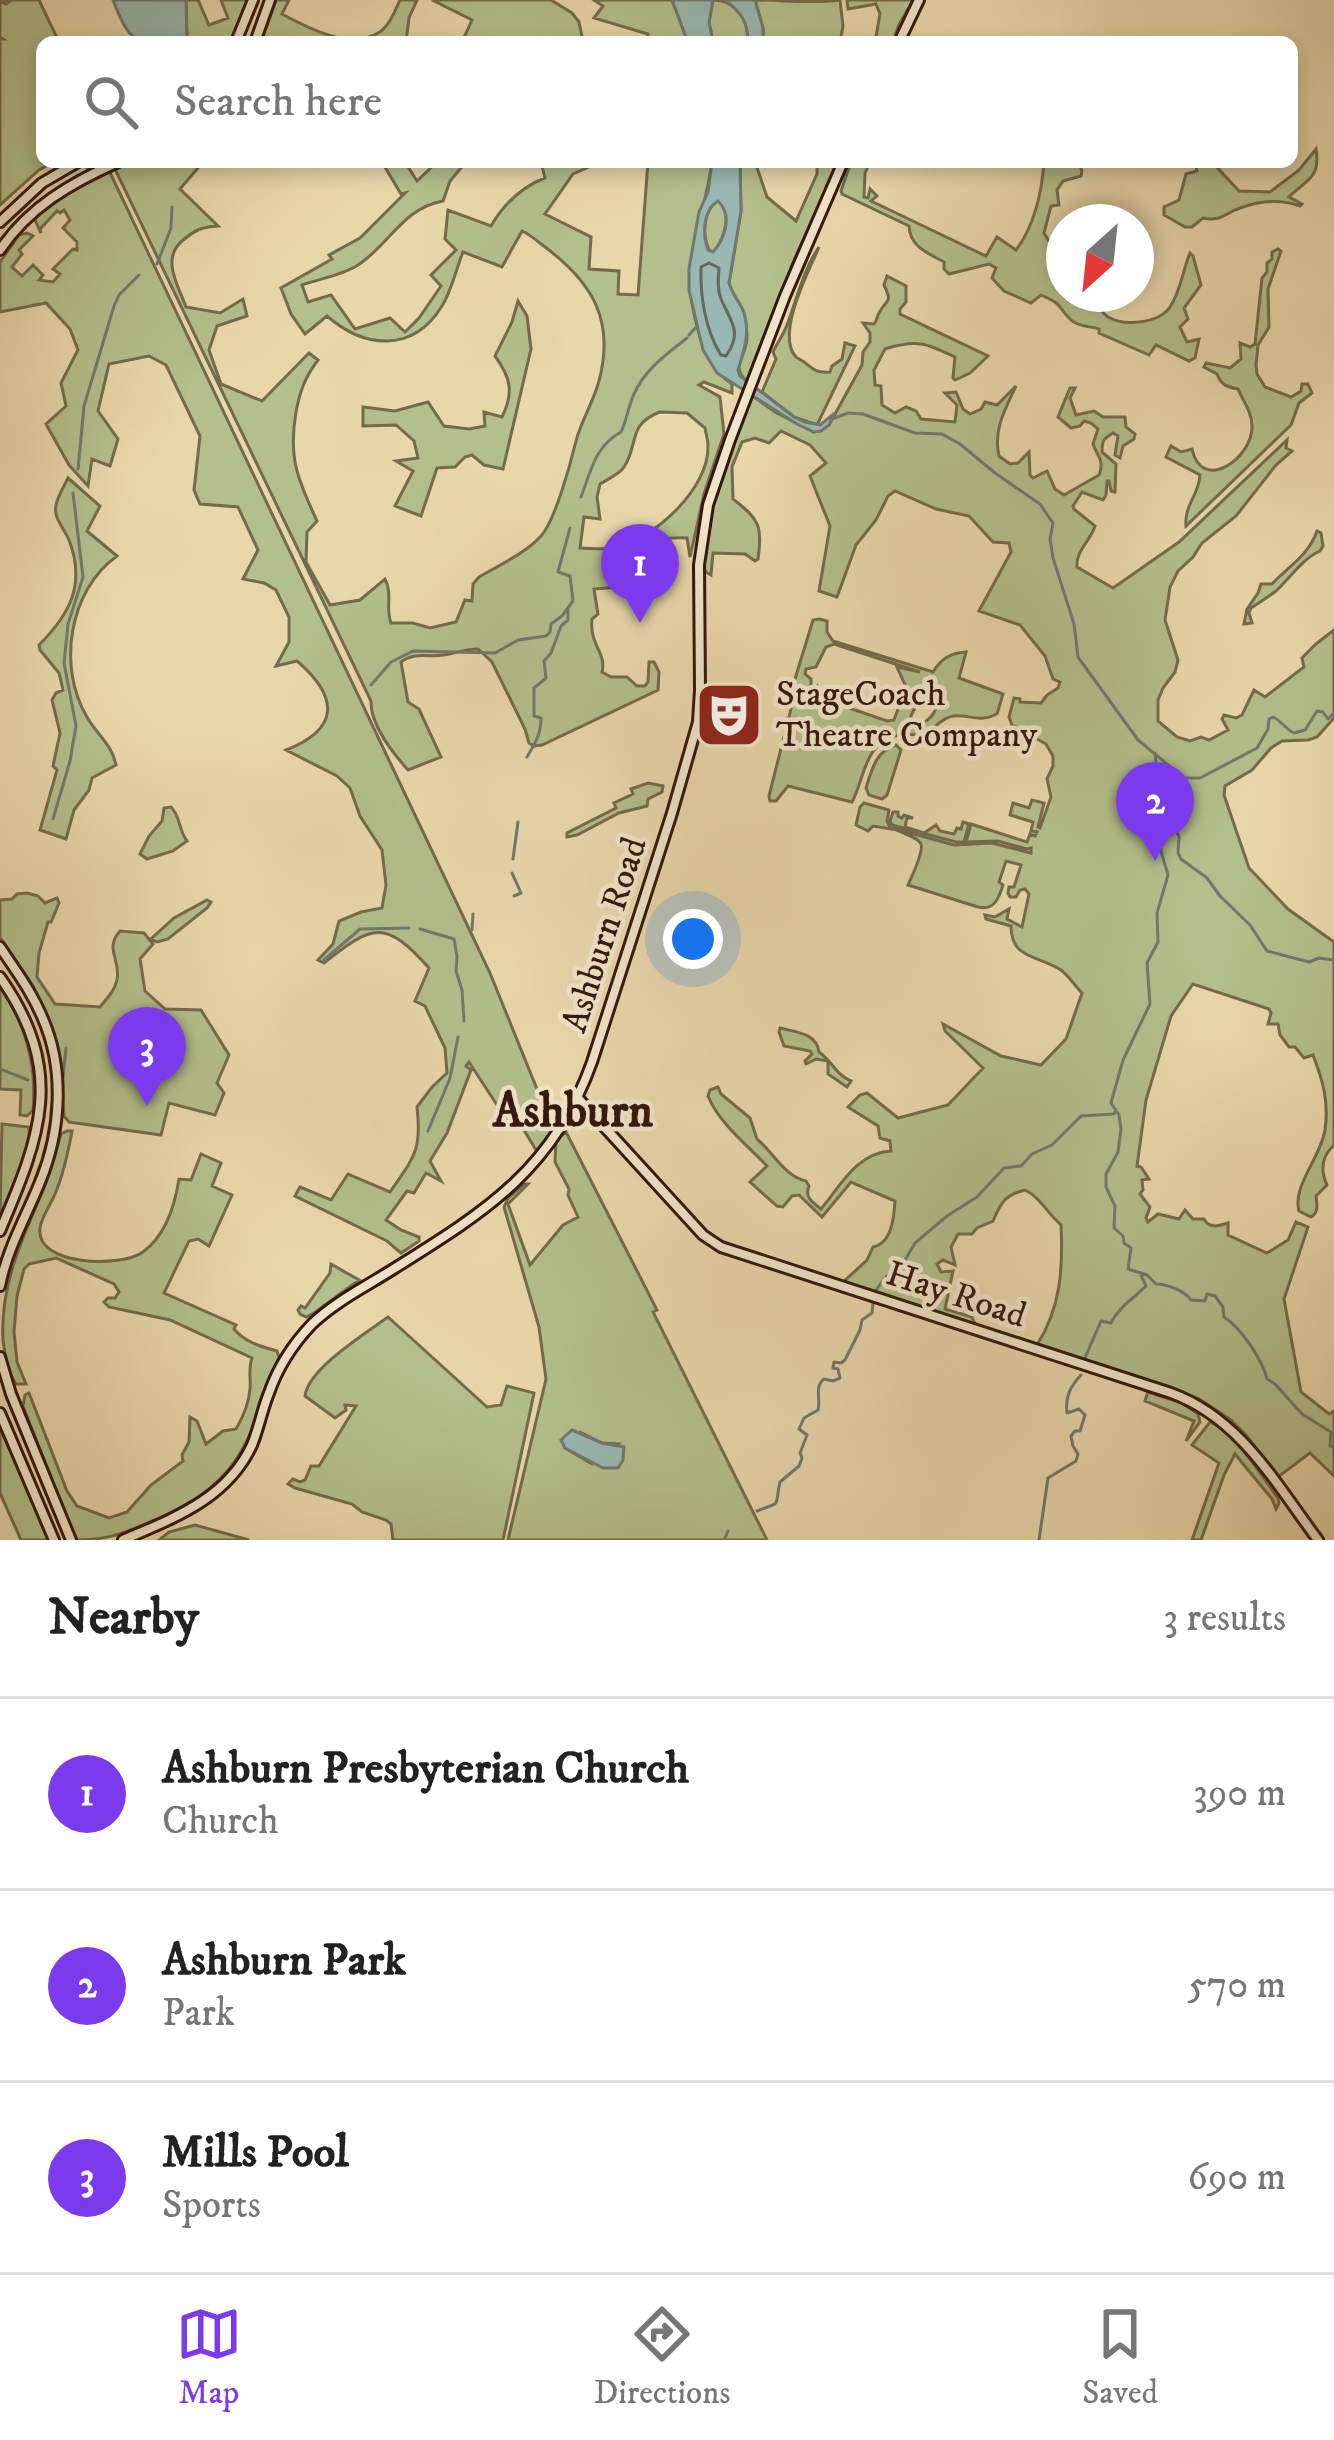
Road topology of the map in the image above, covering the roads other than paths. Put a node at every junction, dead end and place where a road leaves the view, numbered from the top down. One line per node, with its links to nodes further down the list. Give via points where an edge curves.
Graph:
1 (253, 0): 4 (main road)
2 (270, 0): 5 (main road)
3 (919, 0): 6 (main road)
4 (238, 36)
5 (257, 36)
6 (902, 36)
7 (67, 168): 10 (main road)
8 (104, 168): 11 (main road, via 32,212)
9 (840, 168): 14 (main road, Ashburn Road, via 713,489 698,580 694,737)
10 (0, 222)
11 (0, 250)
12 (0, 947): 16 (main road, via 46,1025 58,1088 52,1148)
13 (0, 977): 15 (main road, via 30,1033 41,1100 34,1148)
14 (577, 1097): 23 (main road, Ashburn Road, via 518,1182 333,1306 300,1337 251,1446 225,1483 196,1507); 24 (main road, Hay Road, via 721,1247 1209,1411 1240,1437)
15 (0, 1231)
16 (0, 1286)
17 (0, 1357): 18 (main road)
18 (11, 1394): 19 (main road); 22 (main road)
19 (0, 1399)
20 (0, 1413): 21 (main road)
21 (53, 1540)
22 (71, 1540)
23 (123, 1540)
24 (1318, 1540)

